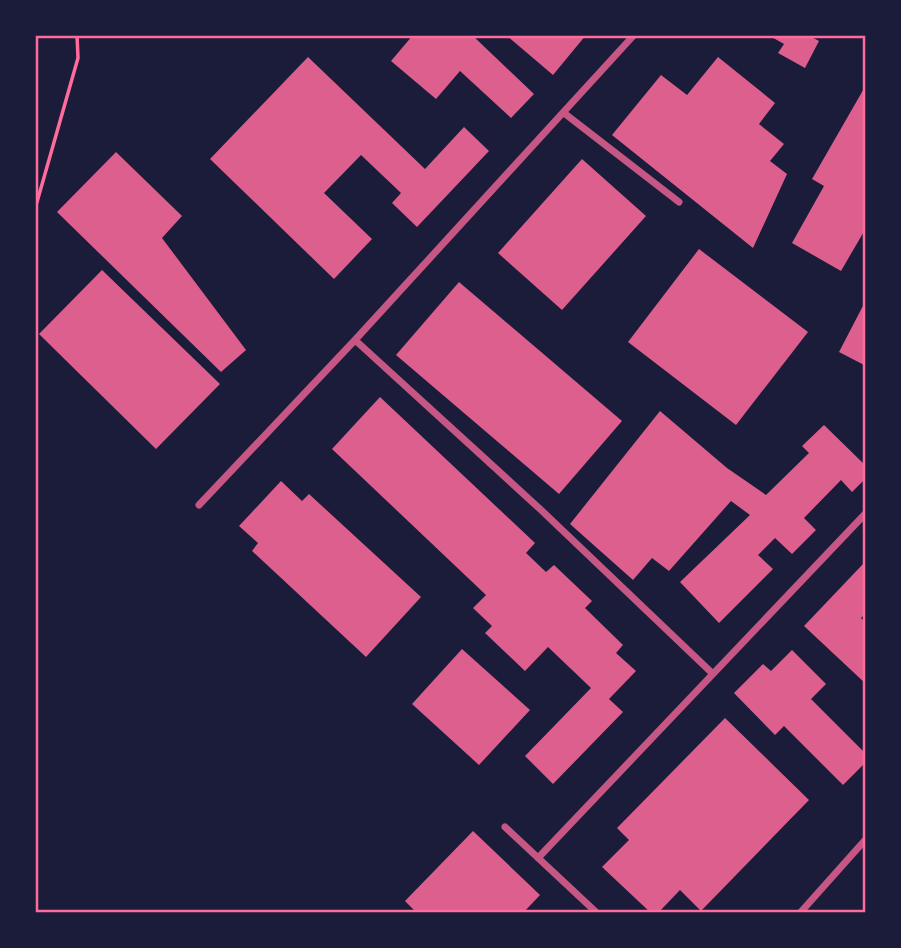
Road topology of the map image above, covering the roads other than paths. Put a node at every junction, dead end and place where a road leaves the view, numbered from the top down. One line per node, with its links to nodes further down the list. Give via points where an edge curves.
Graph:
1 (634, 35): 2 (street)
2 (564, 113): 3 (street); 4 (street)
3 (679, 202)
4 (355, 340): 5 (street); 7 (street)
5 (199, 505)
6 (866, 513): 7 (street)
7 (712, 673): 10 (street)
8 (505, 827): 10 (street)
9 (866, 839): 12 (street)
10 (538, 858): 11 (street)
11 (597, 913)
12 (800, 913)

